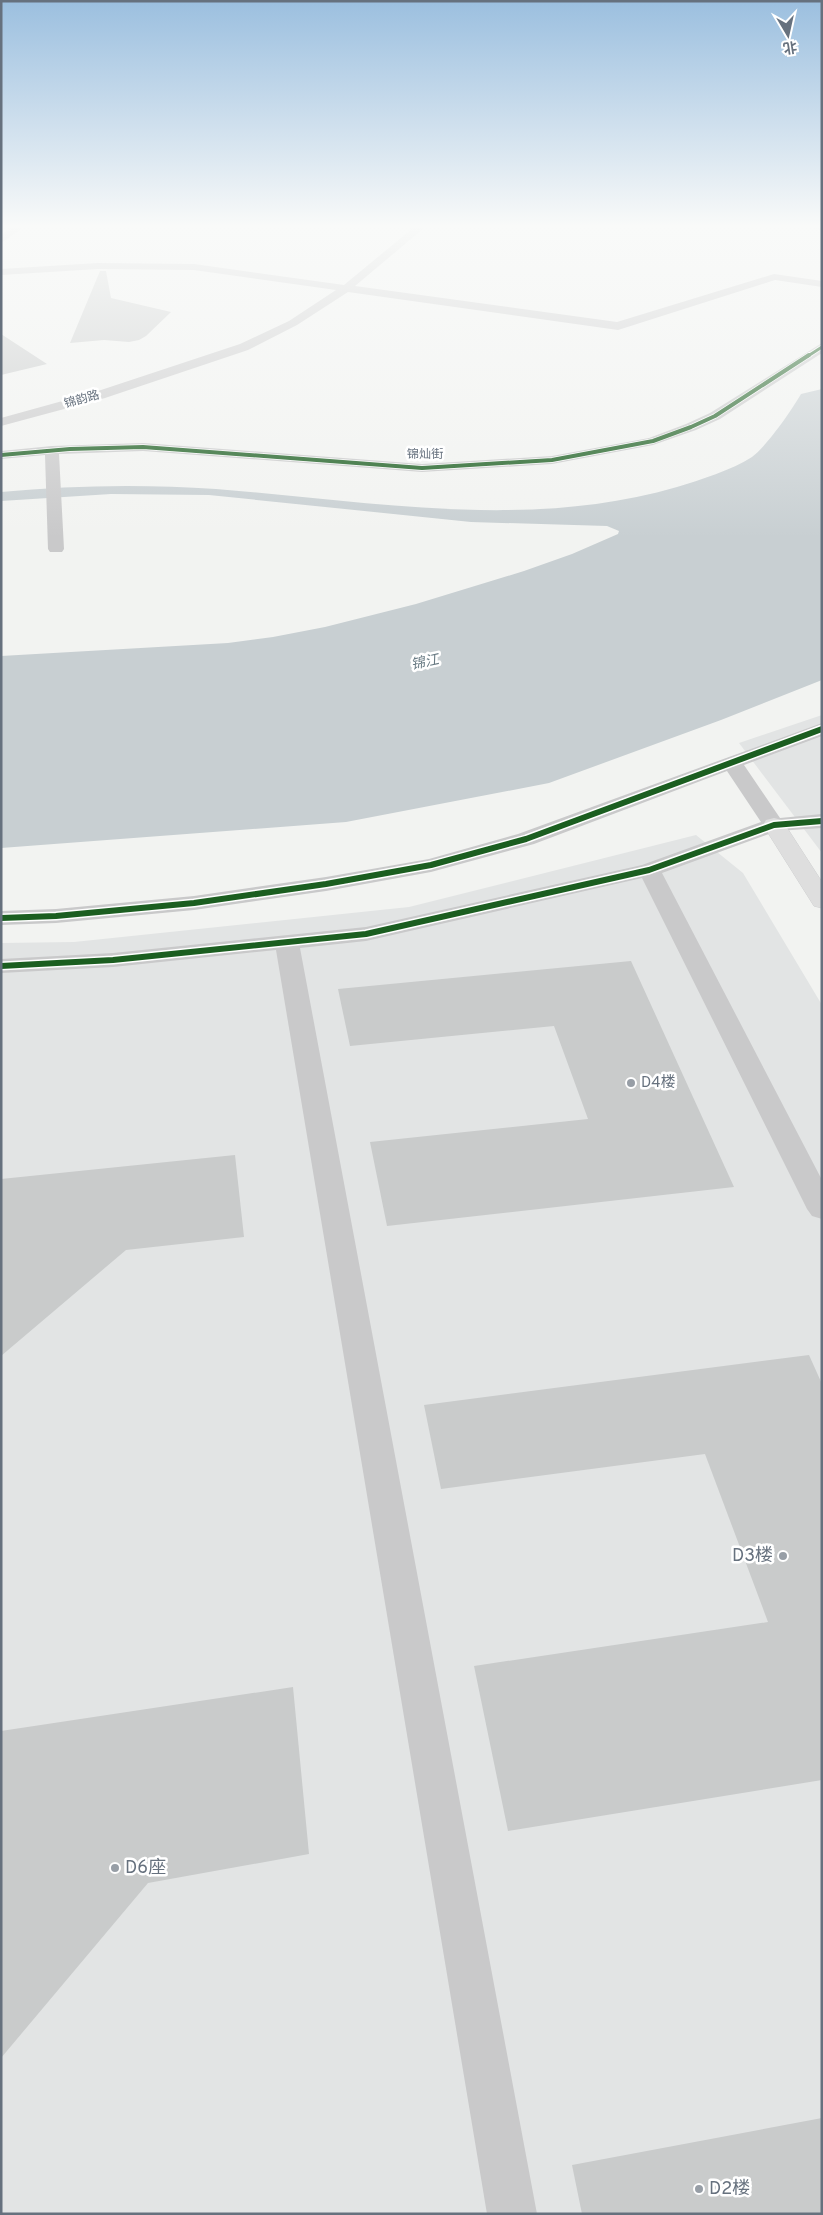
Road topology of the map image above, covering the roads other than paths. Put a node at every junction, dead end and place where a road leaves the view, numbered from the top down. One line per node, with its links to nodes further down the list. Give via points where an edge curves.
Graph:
1 (247, 331): 4 (street, 锦韵路, via 129,378)
2 (276, 331): 5 (street, 锦韵路, via 244,346 118,390)
3 (822, 347): 6 (street, 锦灿街, via 715,416 691,427 653,441 552,460 422,468 143,447)
4 (10, 409)
5 (1, 422)
6 (52, 450): 7 (street, 锦灿街); 8 (street)
7 (1, 454)
8 (56, 549)
9 (822, 729): 10 (street)
10 (732, 763): 12 (street); 15 (street, via 526,839 430,865 194,903)
11 (822, 821): 12 (street)
12 (774, 826): 13 (street); 14 (main road)
13 (649, 870): 16 (street, via 366,934); 18 (street)
14 (822, 901)
15 (1, 918)
16 (287, 942): 17 (street, via 112,960); 19 (street)
17 (1, 966)
18 (822, 1209)
19 (512, 2214)

